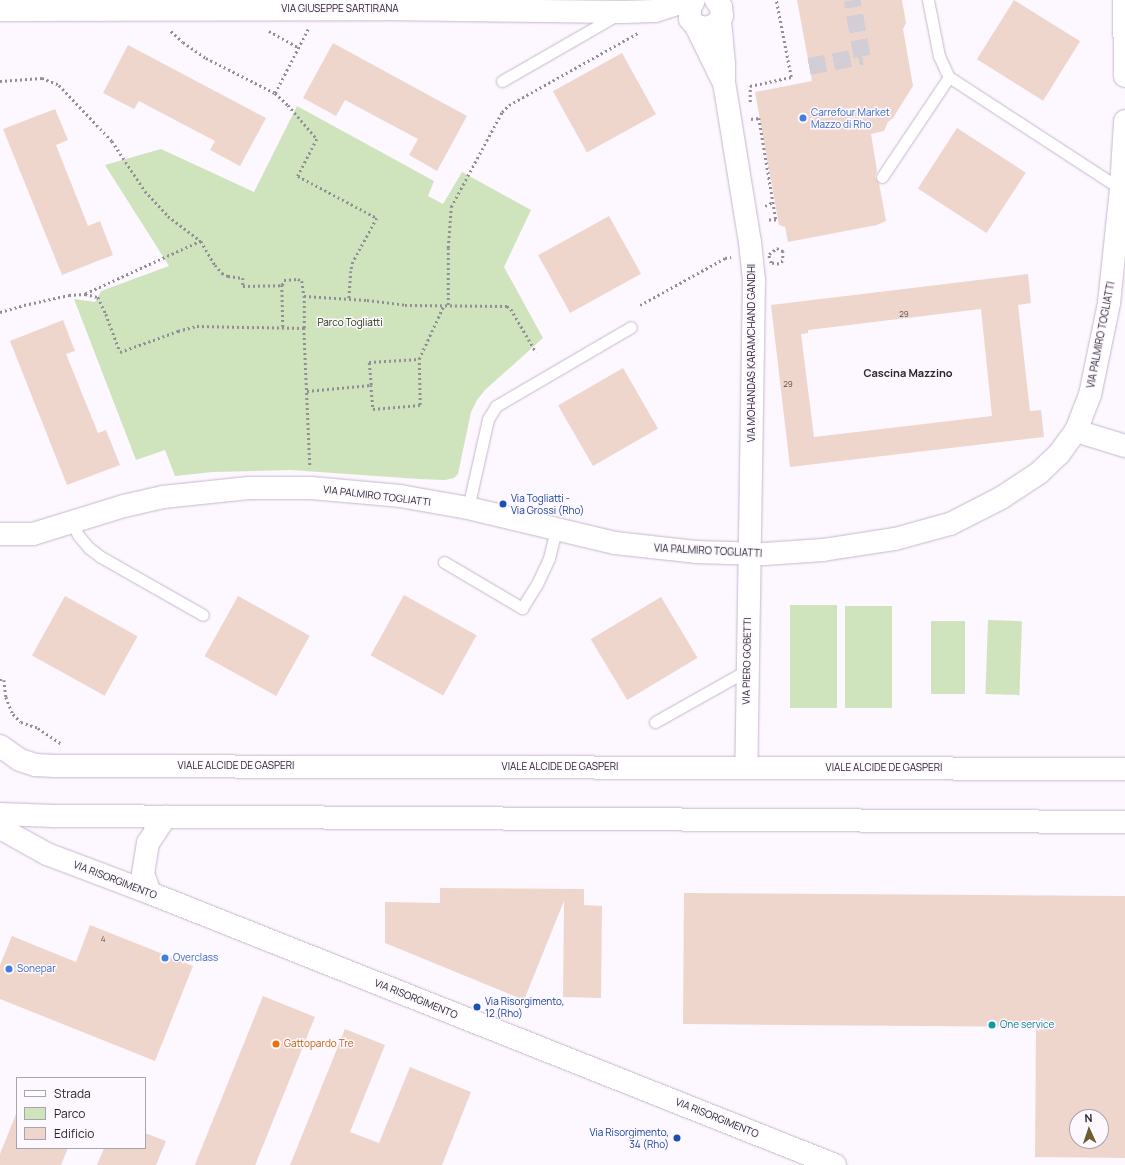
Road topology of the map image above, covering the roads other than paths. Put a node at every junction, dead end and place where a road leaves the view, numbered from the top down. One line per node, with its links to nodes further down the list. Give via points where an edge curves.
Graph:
1 (928, 0): 8 (lane, via 939,56)
2 (1124, 0): 7 (street)
3 (719, 6): 6 (street, via 712,27 707,28); 10 (street, VIA MOHANDAS KARAMCHAND GANDHI)
4 (0, 10): 5 (street, VIA GIUSEPPE SARTIRANA, via 382,9)
5 (623, 12): 6 (street, VIA GIUSEPPE SARTIRANA); 9 (lane)
6 (694, 13): 10 (street, VIA MOHANDAS KARAMCHAND GANDHI, via 714,67)
7 (1125, 76)
8 (949, 77): 12 (lane); 13 (lane)
9 (502, 81)
10 (724, 82): 21 (street, VIA MOHANDAS KARAMCHAND GANDHI, via 754,280)
11 (1125, 121): 13 (street, VIA PALMIRO TOGLIATTI)
12 (882, 176)
13 (1121, 190): 15 (street, VIA PALMIRO TOGLIATTI, via 1103,334 1090,395)
14 (631, 327): 17 (lane, via 496,406 488,419)
15 (1076, 431): 16 (street); 21 (street, VIA PALMIRO TOGLIATTI, via 1059,454 1039,473 1001,498 950,524 875,543 784,554)
16 (1125, 446)
17 (468, 508): 18 (street, VIA PALMIRO TOGLIATTI, via 353,491 249,488 163,497); 19 (street, VIA PALMIRO TOGLIATTI)
18 (72, 522): 20 (street, VIA PALMIRO TOGLIATTI, via 33,534); 23 (lane, via 78,535 101,557)
19 (556, 530): 21 (street, VIA PALMIRO TOGLIATTI, via 651,548); 22 (lane, via 549,558 522,608)
20 (0, 534)
21 (748, 554): 24 (street, VIA PIERO GOBETTI)
22 (444, 562)
23 (203, 614)
24 (746, 671): 25 (lane); 27 (street, VIA PIERO GOBETTI)
25 (655, 722)
26 (0, 746): 27 (street, VIALE ALCIDE DE GASPERI, via 20,760 35,765 55,766)
27 (746, 768): 28 (street, VIALE ALCIDE DE GASPERI)
28 (1125, 769)
29 (0, 814): 30 (street)
30 (166, 816): 31 (street); 33 (street, via 148,843 143,874)
31 (1125, 822)
32 (0, 828): 33 (street, VIA RISORGIMENTO, via 47,854)
33 (150, 893): 34 (street, VIA RISORGIMENTO)
34 (835, 1165)

